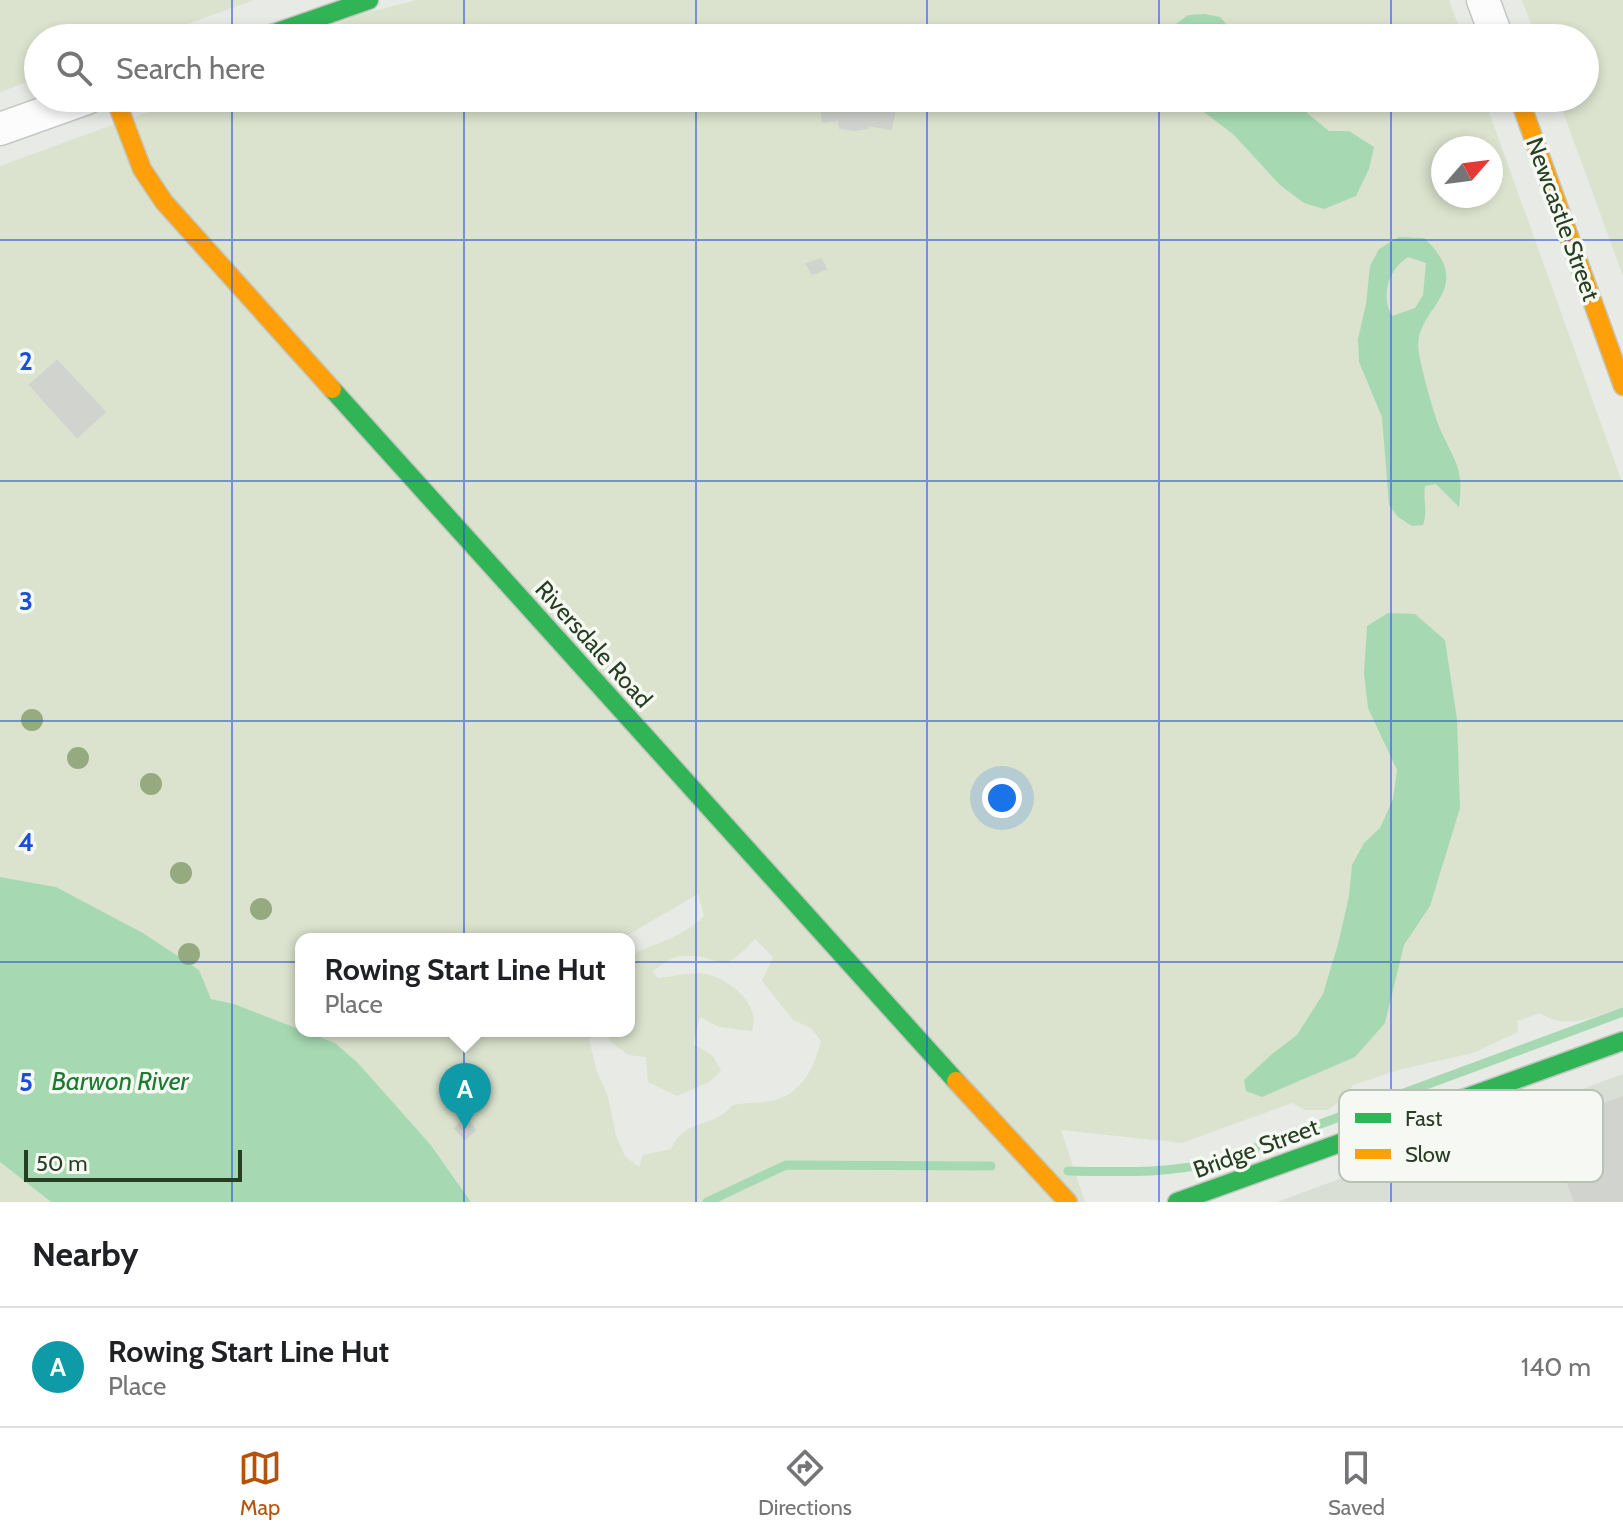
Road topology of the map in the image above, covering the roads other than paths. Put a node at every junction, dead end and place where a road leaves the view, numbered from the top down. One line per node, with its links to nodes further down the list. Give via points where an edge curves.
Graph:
1 (369, 0): 3 (street)
2 (1483, 0): 4 (street)
3 (300, 24)
4 (1492, 24)
5 (48, 112): 8 (street)
6 (120, 112): 13 (street, Riversdale Road, via 142,169 164,202)
7 (1524, 112): 9 (street, Newcastle Street)
8 (0, 129)
9 (1623, 386)
10 (1623, 1041): 11 (street, Bridge Street)
11 (1487, 1090)
12 (1339, 1144): 14 (street, Bridge Street)
13 (1068, 1202)
14 (1177, 1202)

